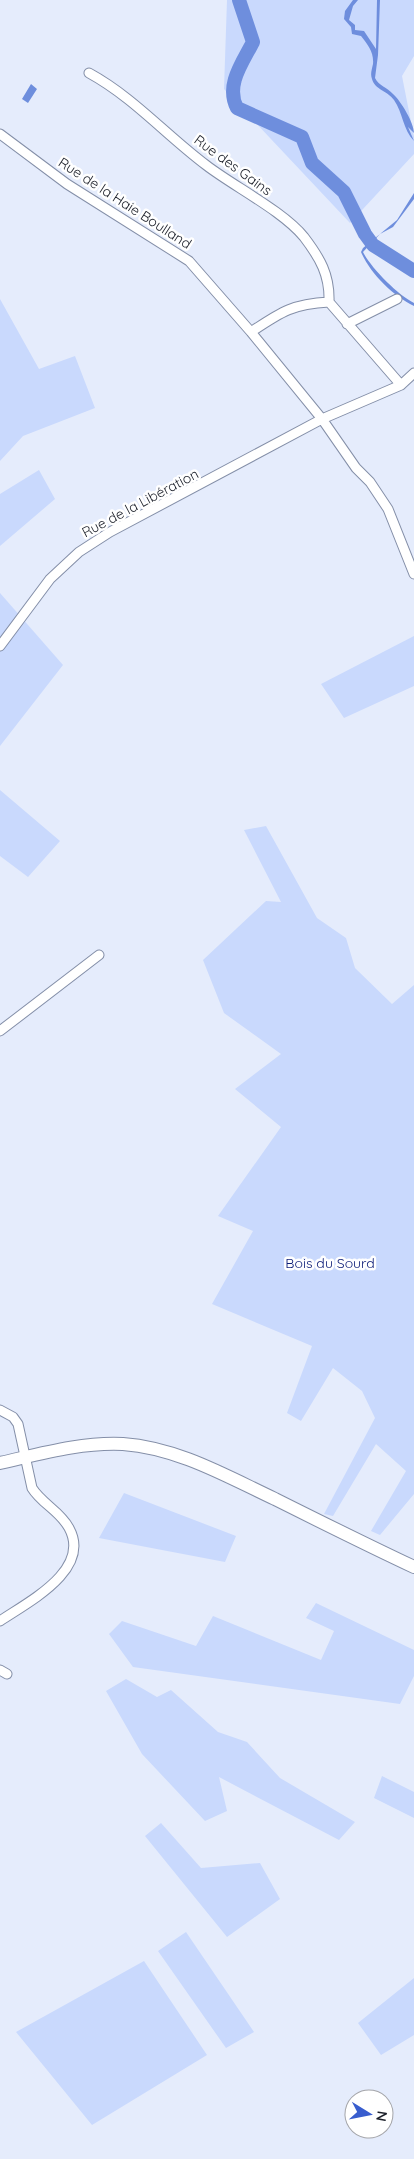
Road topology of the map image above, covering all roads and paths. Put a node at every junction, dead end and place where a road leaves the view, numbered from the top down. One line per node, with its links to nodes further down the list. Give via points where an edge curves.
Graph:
1 (89, 73): 4 (street, Rue des Gains, via 111,85 205,164 302,235 326,272 330,283)
2 (0, 134): 6 (street, Rue de la Haie Boulland, via 67,184 189,261)
3 (397, 300): 5 (street)
4 (329, 302): 5 (street); 6 (street, via 299,304)
5 (347, 324): 8 (street)
6 (251, 332): 9 (street, Rue de la Haie Boulland)
7 (414, 373): 8 (street, Rue de la Libération)
8 (401, 385): 9 (street, Rue de la Libération)
9 (322, 419): 10 (street, Rue de la Haie Boulland, via 388,509); 11 (street, Rue de la Libération, via 110,532 79,552 50,579)
10 (414, 574)
11 (0, 646)
12 (99, 955): 13 (street)
13 (0, 1031)
14 (0, 1410): 15 (street, via 18,1424)
15 (26, 1457): 16 (main road); 17 (main road, via 96,1444 176,1454); 18 (street, via 32,1488 69,1529 73,1544 71,1559 67,1571 58,1579)
16 (0, 1463)
17 (414, 1567)
18 (0, 1621)

